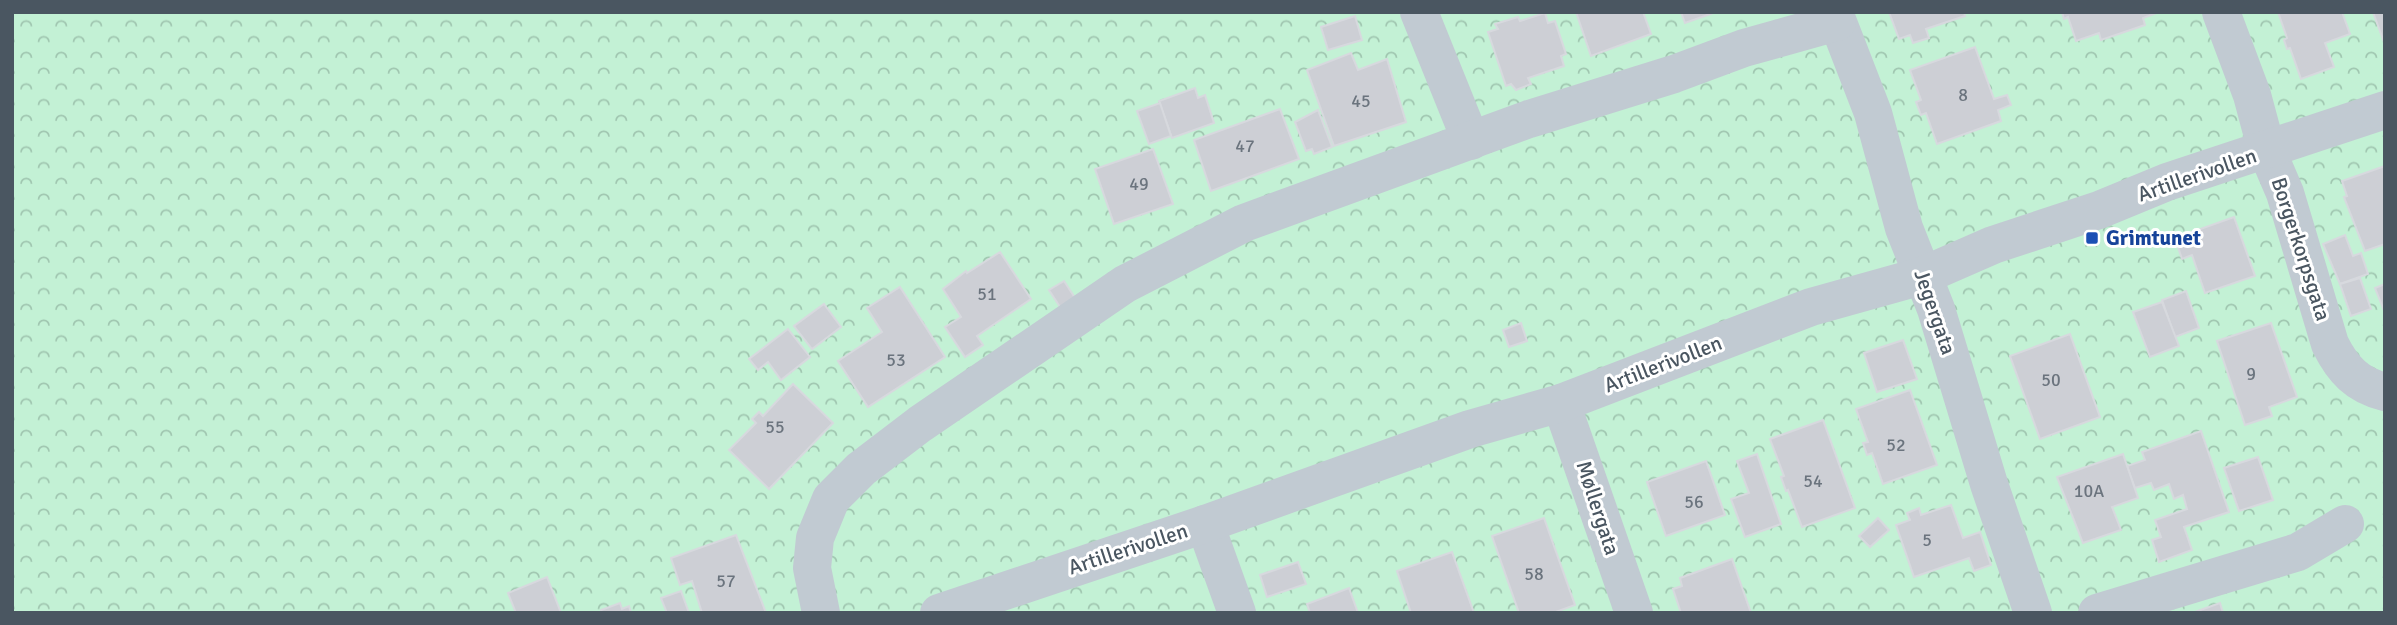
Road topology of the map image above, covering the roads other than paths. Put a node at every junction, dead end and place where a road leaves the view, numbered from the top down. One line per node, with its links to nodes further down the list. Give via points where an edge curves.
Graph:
1 (1419, 12): 5 (street)
2 (2221, 12): 6 (street, Borgerkorpsgata)
3 (1835, 17): 5 (street); 7 (street, Jegergata, via 1869,102)
4 (2385, 110): 6 (street, Artillerivollen)
5 (1471, 141): 12 (street, via 1244,223 1186,250 1125,284 919,424 831,499 816,538 812,568)
6 (2267, 151): 7 (street, Artillerivollen, via 2167,182); 8 (street, Borgerkorpsgata, via 2285,193 2330,344 2360,384)
7 (1922, 275): 9 (street, Artillerivollen, via 1811,307); 16 (street, Jegergata)
8 (2385, 392)
9 (1562, 403): 10 (street, Artillerivollen, via 1470,429); 15 (street, Møllergata)
10 (1205, 524): 13 (street, Artillerivollen); 14 (street)
11 (2345, 524): 17 (street, via 2298,552)
12 (821, 613)
13 (939, 613)
14 (1237, 613)
15 (1634, 613)
16 (2033, 613)
17 (2096, 613)

